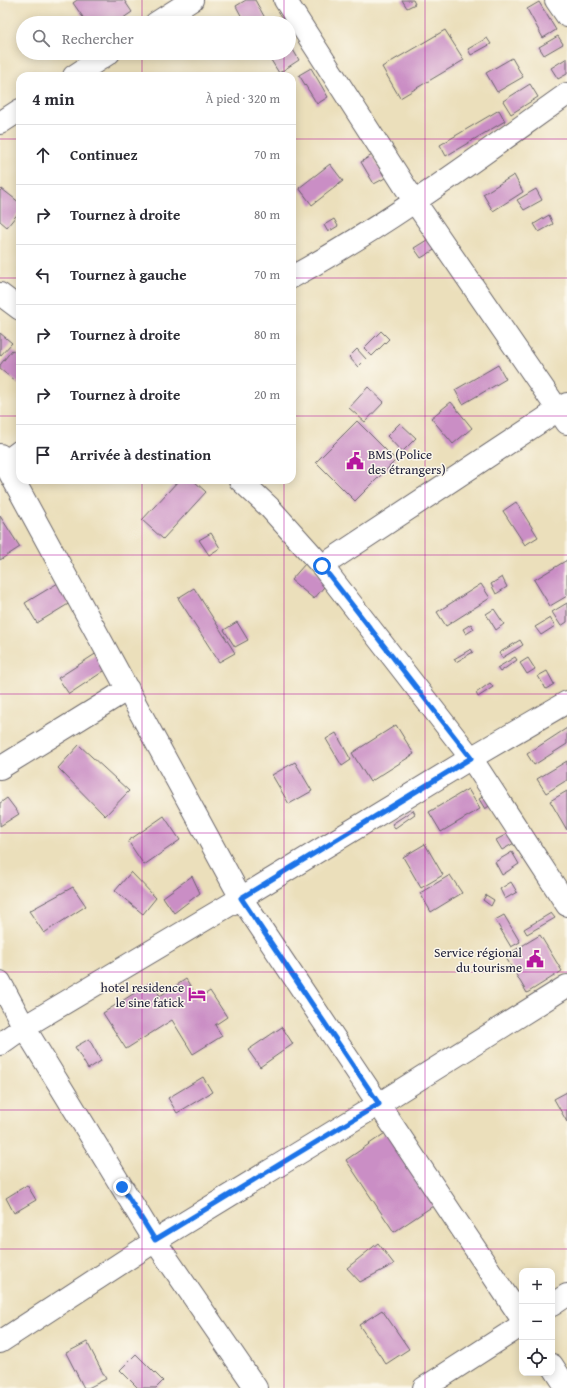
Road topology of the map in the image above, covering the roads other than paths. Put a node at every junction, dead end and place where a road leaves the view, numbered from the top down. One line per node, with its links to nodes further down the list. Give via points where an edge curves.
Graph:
1 (192, 0): 4 (street)
2 (285, 0): 5 (street)
3 (556, 0): 6 (street)
4 (167, 16)
5 (295, 16)
6 (567, 16)
7 (296, 17): 13 (street)
8 (98, 60): 9 (street)
9 (80, 72)
10 (567, 94): 13 (street)
11 (16, 113): 12 (street)
12 (0, 123)
13 (415, 202): 14 (street); 17 (street)
14 (296, 275)
15 (0, 294): 16 (street)
16 (16, 306)
17 (564, 413): 22 (street)
18 (6, 459): 19 (street)
19 (16, 478)
20 (19, 484): 23 (street)
21 (244, 484): 22 (street, via 269,507)
22 (322, 566): 25 (street)
23 (128, 689): 26 (street); 27 (street)
24 (567, 702): 25 (street)
25 (471, 758): 27 (street); 28 (street)
26 (0, 768)
27 (241, 898): 31 (street); 33 (street)
28 (567, 905)
29 (0, 982): 31 (street)
30 (567, 986): 33 (street)
31 (24, 1027): 32 (street); 34 (street)
32 (0, 1044)
33 (379, 1104): 34 (street); 37 (street)
34 (155, 1240): 39 (street); 41 (street)
35 (567, 1295): 36 (street)
36 (554, 1304)
37 (519, 1314)
38 (519, 1327): 42 (street)
39 (0, 1342)
40 (555, 1370): 43 (street)
41 (256, 1388)
42 (424, 1388)
43 (567, 1388)

